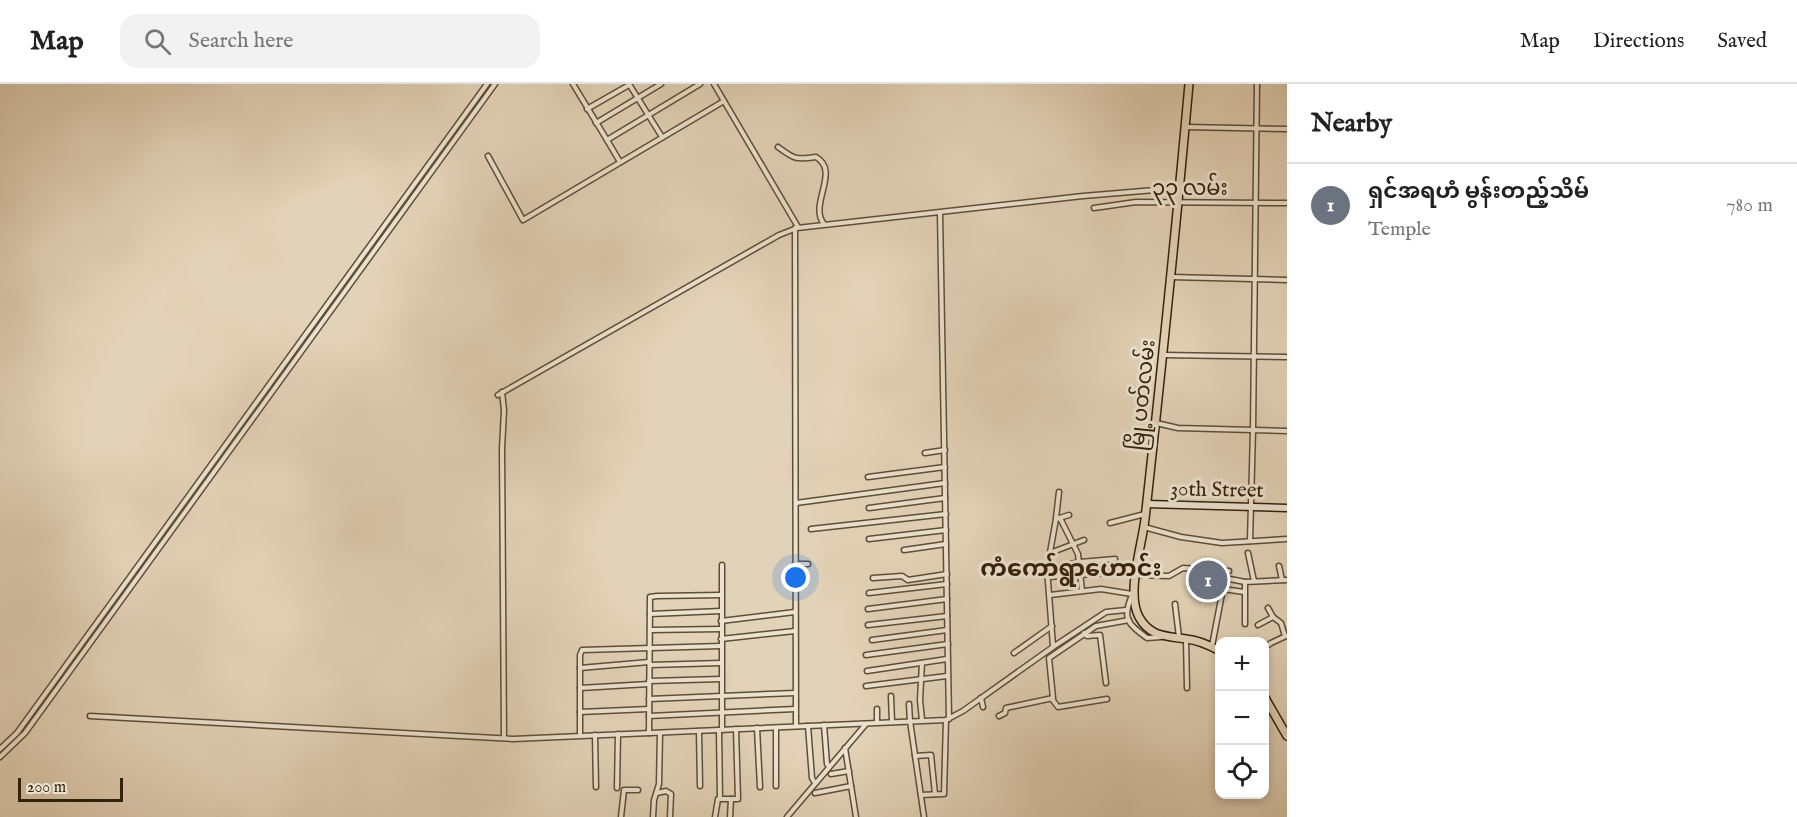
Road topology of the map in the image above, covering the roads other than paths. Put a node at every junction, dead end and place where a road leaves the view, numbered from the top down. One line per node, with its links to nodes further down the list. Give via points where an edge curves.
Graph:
1 (488, 84): 182 (street, via 17,732)
2 (495, 84): 183 (street, via 25,733)
3 (573, 84): 12 (street)
4 (661, 84): 10 (street)
5 (700, 84): 13 (street)
6 (714, 84): 11 (street)
7 (1190, 84): 15 (main road, မြို့ပတ်လမ်း)
8 (1257, 84): 16 (street)
9 (629, 85): 10 (street); 12 (street)
10 (637, 98): 13 (street); 14 (street)
11 (724, 100): 18 (street); 30 (street)
12 (587, 109): 14 (street)
13 (648, 115): 18 (street); 19 (street)
14 (596, 123): 19 (street)
15 (1185, 127): 16 (street); 23 (main road, မြို့ပတ်လမ်း)
16 (1256, 128): 17 (street); 25 (street)
17 (1287, 129)
18 (662, 137): 22 (street)
19 (607, 140): 22 (street)
20 (778, 147): 29 (street, via 794,159 816,157 823,162 826,178 820,217)
21 (488, 156): 22 (street, via 523,220)
22 (620, 163)
23 (1180, 188): 24 (main road, မြို့ပတ်လမ်း); 28 (street)
24 (1179, 202): 25 (street, ၃၃ လမ်း); 27 (street, ၃၃ လမ်း, via 1136,202); 31 (main road, မြို့ပတ်လမ်း)
25 (1257, 203): 26 (street, ၃၃ လမ်း); 32 (street)
26 (1287, 203)
27 (1094, 208)
28 (940, 213): 29 (street); 40 (street)
29 (825, 224): 30 (street)
30 (797, 228): 47 (street); 180 (street, via 500,394 504,410)
31 (1171, 277): 32 (street); 34 (main road, မြို့ပတ်လမ်း)
32 (1256, 278): 33 (street); 35 (street)
33 (1287, 279)
34 (1162, 355): 35 (street); 37 (main road, မြို့ပတ်လမ်း)
35 (1255, 356): 36 (street); 38 (street)
36 (1287, 357)
37 (1156, 423): 38 (street, via 1178,428); 48 (main road, မြို့ပတ်လမ်း)
38 (1253, 430): 39 (street); 49 (street)
39 (1287, 431)
40 (945, 450): 41 (street); 42 (street)
41 (925, 453)
42 (945, 467): 43 (street); 44 (street)
43 (868, 477)
44 (945, 483): 46 (street); 47 (street)
45 (1059, 492): 55 (street)
46 (945, 498): 50 (street); 52 (street)
47 (796, 504): 71 (street)
48 (1147, 504): 49 (main road, 30th Street); 53 (main road, မြို့ပတ်လမ်း)
49 (1252, 507): 51 (main road, 30th Street); 63 (street)
50 (869, 508)
51 (1287, 508)
52 (946, 513): 58 (street); 59 (street)
53 (1146, 514): 56 (street); 57 (main road, မြို့ပတ်လမ်း)
54 (1069, 515): 55 (street)
55 (1058, 519): 64 (street); 67 (street)
56 (1110, 523)
57 (1144, 527): 63 (street, via 1198,540); 77 (main road, မြို့ပတ်လမ်း)
58 (811, 529)
59 (946, 530): 60 (street); 65 (street)
60 (869, 539)
61 (1287, 539): 63 (street)
62 (1084, 540): 64 (street)
63 (1250, 542)
64 (1074, 543): 67 (street); 70 (street)
65 (946, 544): 66 (street); 78 (street)
66 (904, 550)
67 (1049, 553): 75 (street)
68 (1248, 553): 83 (street)
69 (1115, 559): 70 (street)
70 (1080, 562): 75 (street); 79 (street)
71 (795, 564): 72 (street); 99 (street)
72 (808, 564)
73 (722, 565): 91 (street)
74 (1279, 566): 82 (street)
75 (1047, 569): 80 (street)
76 (1229, 571): 77 (street, via 1183,568 1169,576)
77 (1136, 573): 79 (street, via 1122,570); 88 (main road, မြို့ပတ်လမ်း)
78 (947, 574): 81 (street, via 908,580 902,576); 85 (street)
79 (1081, 575): 80 (street); 87 (street)
80 (1047, 577): 92 (street)
81 (873, 578)
82 (1284, 580): 83 (street)
83 (1254, 581): 84 (street)
84 (1245, 582): 86 (street, via 1225,578); 89 (street)
85 (947, 584): 90 (street); 93 (street)
86 (1223, 590): 89 (street); 122 (street)
87 (1082, 591): 88 (street); 92 (street)
88 (1133, 591): 97 (street); 114 (main road, မြို့ပတ်လမ်း, via 1139,616 1149,630)
89 (1244, 592): 105 (street)
90 (869, 593)
91 (721, 595): 98 (street); 100 (street, via 654,596)
92 (1050, 595): 108 (street)
93 (947, 599): 96 (street); 101 (street)
94 (1175, 604): 116 (street)
95 (1268, 608): 102 (street)
96 (868, 609)
97 (1126, 610): 103 (street); 124 (street, via 1106,612)
98 (721, 611): 100 (street); 104 (street)
99 (795, 612): 104 (street); 112 (street)
100 (650, 614): 110 (street)
101 (947, 616): 106 (street); 111 (street)
102 (1273, 617): 107 (street); 115 (street, via 1281,623)
103 (1129, 620): 113 (street, via 1096,626); 114 (street, via 1147,638)
104 (721, 621): 109 (street)
105 (1245, 624)
106 (868, 625)
107 (1258, 625)
108 (1052, 626): 124 (street); 126 (street)
109 (721, 629): 110 (street); 117 (street)
110 (650, 630): 123 (street)
111 (947, 630): 118 (street); 119 (street)
112 (795, 631): 117 (street); 142 (street)
113 (1084, 633): 138 (street, via 1100,636); 147 (street, via 1049,658)
114 (1162, 636): 116 (main road)
115 (1286, 636): 120 (street)
116 (1183, 638): 122 (main road); 141 (street)
117 (721, 639): 121 (street)
118 (872, 640)
119 (948, 644): 127 (street); 128 (street)
120 (1269, 644)
121 (721, 646): 123 (street); 129 (street)
122 (1212, 646): 125 (main road)
123 (649, 647): 131 (street); 132 (street, via 582,650)
124 (1053, 647): 145 (street)
125 (1215, 648)
126 (1014, 653)
127 (866, 655)
128 (947, 659): 130 (street); 134 (street)
129 (721, 663): 131 (street); 135 (street)
130 (922, 663): 133 (street); 136 (street)
131 (650, 664): 132 (street); 137 (street)
132 (580, 668): 140 (street)
133 (867, 671)
134 (947, 676): 136 (street); 160 (street)
135 (721, 679): 137 (street); 143 (street)
136 (921, 680): 139 (street); 161 (street)
137 (649, 683): 140 (street); 146 (street)
138 (1106, 683)
139 (866, 686)
140 (580, 688): 155 (street)
141 (1187, 688)
142 (795, 693): 143 (street); 153 (street)
143 (722, 696): 146 (street); 156 (street)
144 (891, 696): 164 (street)
145 (981, 698): 151 (street); 160 (street)
146 (649, 699): 152 (street)
147 (1052, 699): 148 (street, via 1058,707); 159 (street, via 1006,708)
148 (1107, 699)
149 (909, 704): 162 (street)
150 (1269, 705): 179 (main road)
151 (983, 707)
152 (649, 709): 155 (street); 158 (street)
153 (795, 709): 156 (street); 167 (street)
154 (877, 709): 163 (street)
155 (580, 712): 177 (street)
156 (722, 712): 158 (street); 172 (street)
157 (90, 716): 180 (street)
158 (649, 716): 174 (street)
159 (999, 716)
160 (948, 719): 161 (street); 198 (street, via 944,792)
161 (922, 720): 162 (street)
162 (910, 721): 164 (street); 184 (street)
163 (877, 722): 164 (street); 165 (street)
164 (892, 722)
165 (867, 723): 166 (street); 181 (street)
166 (824, 725): 168 (street); 185 (street)
167 (796, 726): 168 (street); 170 (street)
168 (808, 726): 188 (street)
169 (757, 728): 170 (street); 171 (street); 193 (street)
170 (776, 728): 190 (street)
171 (736, 729): 172 (street); 201 (street, via 738,799)
172 (720, 730): 173 (street); 200 (street)
173 (699, 731): 175 (street); 189 (street)
174 (649, 733): 175 (street); 176 (street)
175 (660, 733): 196 (street)
176 (618, 734): 178 (street); 194 (street)
177 (580, 735): 178 (street); 180 (street)
178 (596, 735): 192 (street)
179 (1287, 736)
180 (504, 738)
181 (845, 747): 185 (street); 186 (street)
182 (0, 749)
183 (0, 756)
184 (915, 756): 198 (street, via 931,755); 199 (street)
185 (829, 766): 188 (street)
186 (849, 771): 187 (street); 191 (street)
187 (831, 774)
188 (815, 783): 207 (street)
189 (700, 786)
190 (776, 786)
191 (851, 786): 197 (street); 208 (street)
192 (596, 787)
193 (760, 787)
194 (617, 788)
195 (638, 790): 202 (street, via 624,790)
196 (657, 793): 203 (street); 204 (street, via 671,794)
197 (815, 793)
198 (935, 794): 199 (street)
199 (921, 795): 209 (street)
200 (720, 799): 201 (street); 205 (street, via 716,801)
201 (731, 799): 206 (street)
202 (621, 817)
203 (653, 817)
204 (670, 817)
205 (715, 817)
206 (730, 817)
207 (787, 817)
208 (855, 817)
209 (924, 817)

